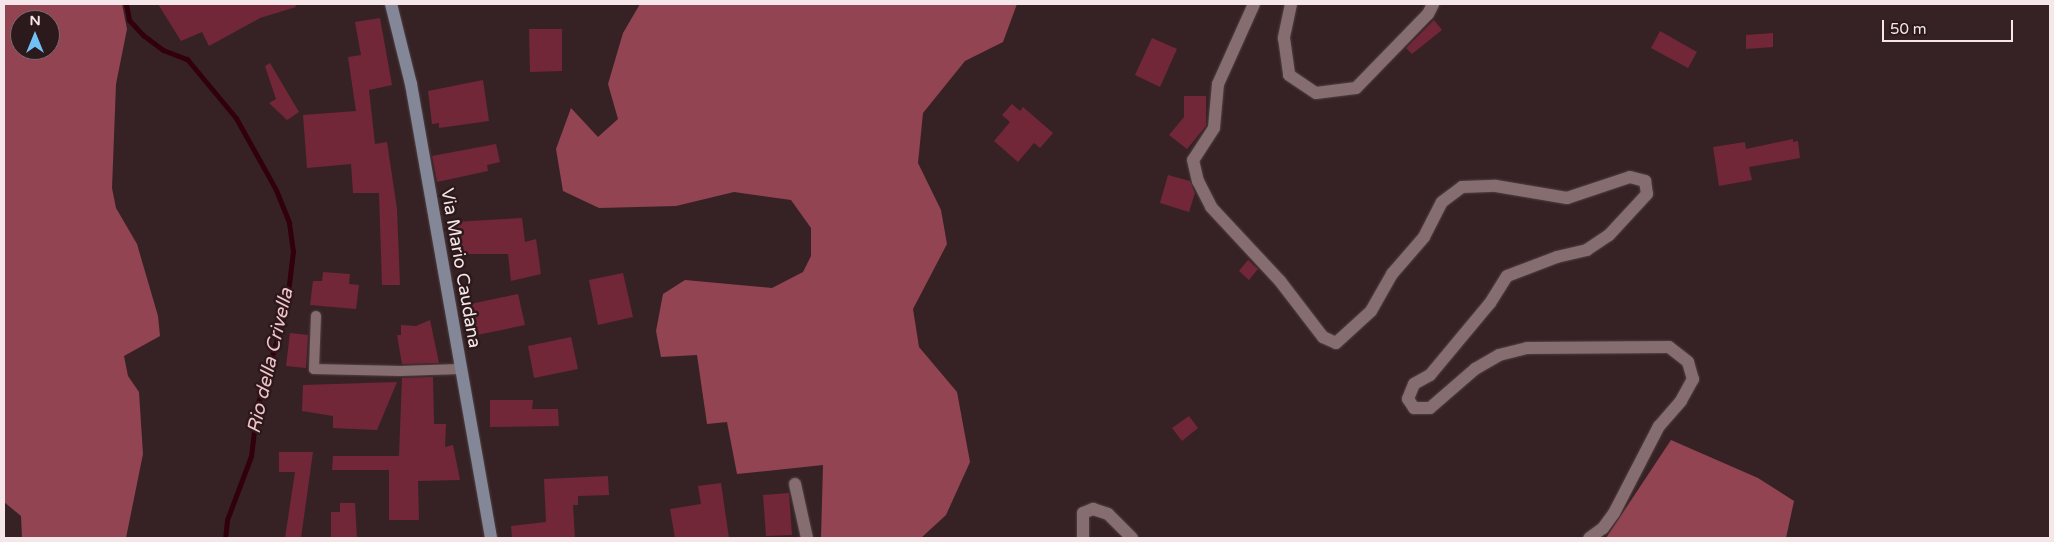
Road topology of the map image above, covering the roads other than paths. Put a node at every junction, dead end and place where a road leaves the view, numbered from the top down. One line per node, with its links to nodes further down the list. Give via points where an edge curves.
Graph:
1 (391, 4): 6 (main road, Via Mario Caudana, via 411,84)
2 (1254, 4): 12 (street, via 1218,84 1214,128 1194,160 1198,182 1211,206 1280,280 1323,337 1336,343 1371,311 1392,274 1424,237 1442,202 1462,187 1496,186 1567,198 1630,177 1645,181 1647,194 1609,235 1587,250 1557,257 1507,276 1436,368 1414,384 1408,399 1414,408 1430,408 1475,369 1499,355 1527,348 1669,347 1688,362 1693,379 1681,401 1659,426 1614,513 1603,528)
3 (1291, 4): 4 (street, via 1284,38 1289,74 1316,93 1356,88 1428,14)
4 (1433, 4)
5 (316, 316): 6 (lane, via 314,369 400,372)
6 (460, 369): 8 (main road, Via Mario Caudana)
7 (795, 484): 9 (street)
8 (491, 538)
9 (807, 538)
10 (1083, 538): 11 (street, via 1083,513 1093,509 1108,514)
11 (1132, 538)
12 (1589, 538)

